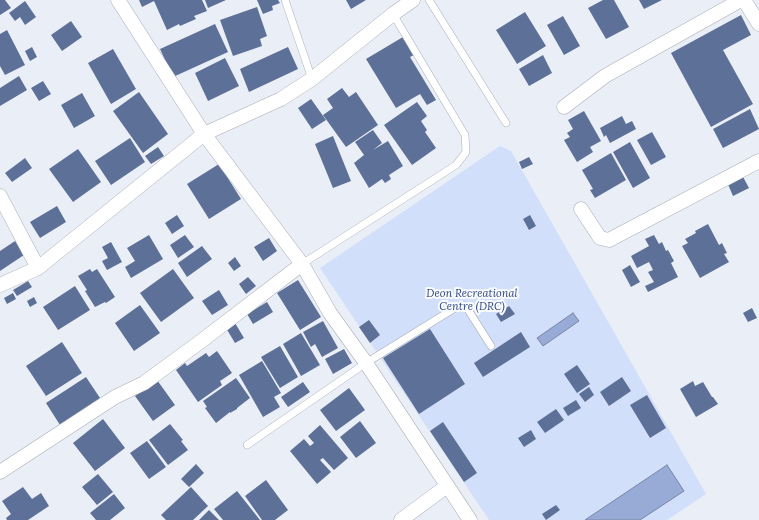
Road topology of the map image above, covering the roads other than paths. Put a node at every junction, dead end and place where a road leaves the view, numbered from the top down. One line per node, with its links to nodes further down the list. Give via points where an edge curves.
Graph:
1 (118, 0): 12 (street)
2 (285, 0): 9 (lane)
3 (413, 0): 7 (street)
4 (429, 0): 11 (lane)
5 (741, 0): 10 (street, via 605,76)
6 (744, 0): 8 (street)
7 (393, 14): 9 (street); 16 (lane, via 465,135 466,152 456,165)
8 (759, 24)
9 (312, 79): 12 (street, via 281,99)
10 (564, 107)
11 (506, 123)
12 (204, 134): 16 (street); 17 (street)
13 (759, 161): 15 (street, via 610,240 600,238)
14 (0, 196): 17 (street)
15 (581, 209)
16 (302, 264): 20 (street, via 330,313); 22 (street, via 144,383 115,397)
17 (38, 268): 18 (street)
18 (0, 286)
19 (491, 346): 20 (lane, via 463,305)
20 (366, 363): 21 (lane); 23 (street)
21 (246, 445)
22 (0, 472)
23 (447, 486): 24 (street); 25 (street)
24 (401, 520)
25 (470, 520)

